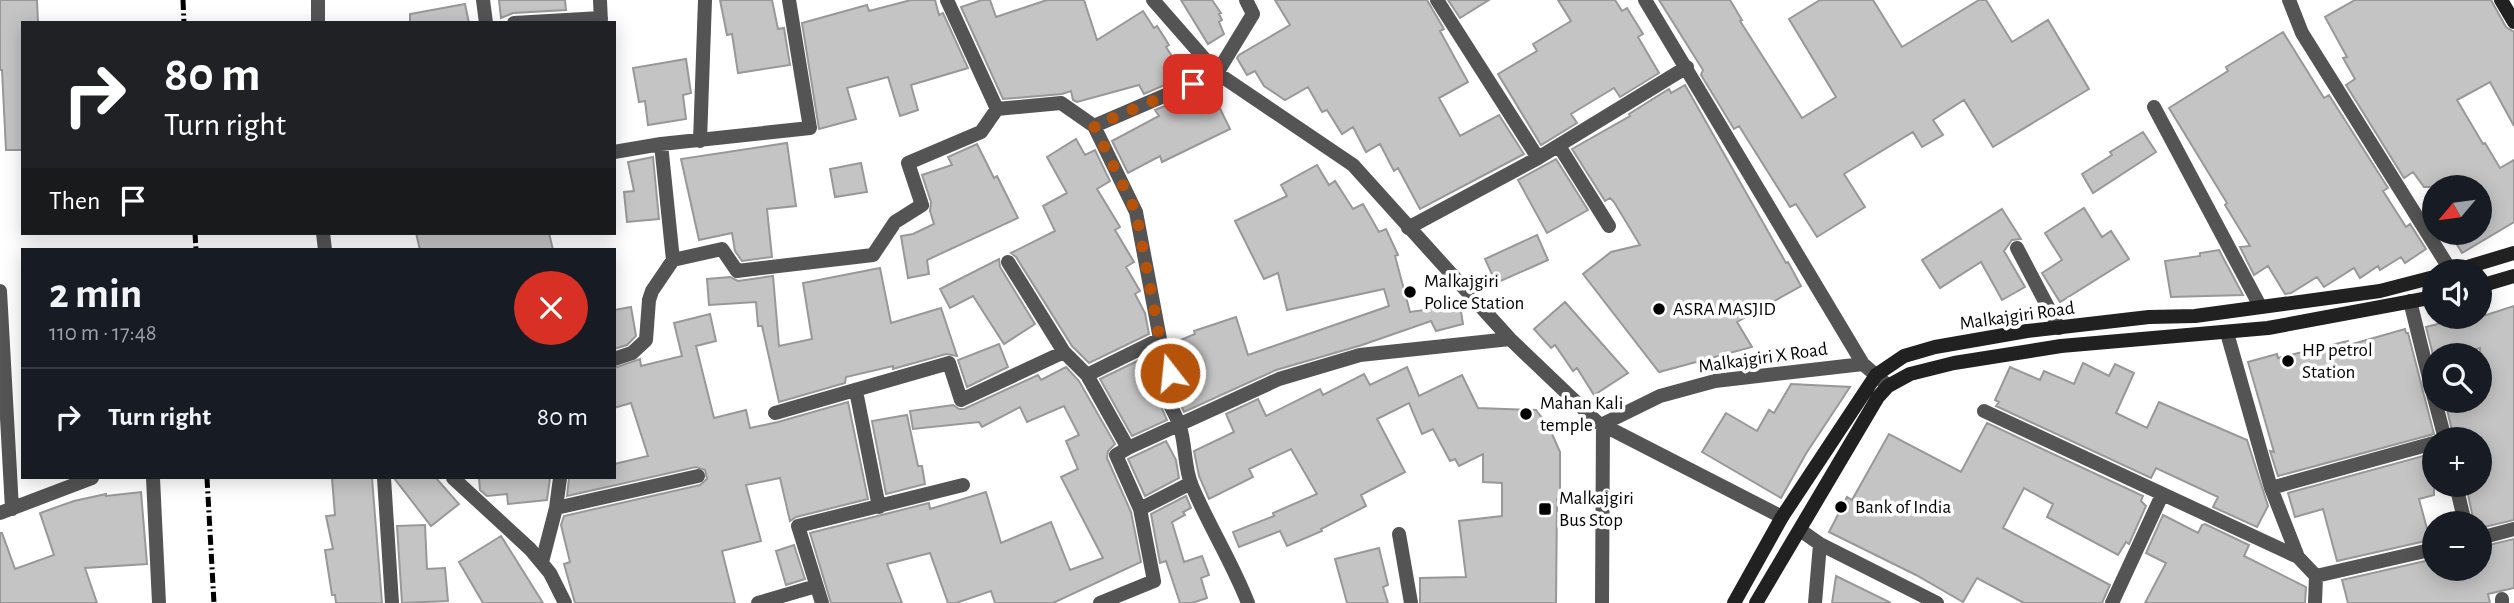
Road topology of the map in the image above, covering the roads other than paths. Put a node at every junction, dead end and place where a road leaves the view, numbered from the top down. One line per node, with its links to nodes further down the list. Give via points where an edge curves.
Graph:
1 (318, 0): 13 (street)
2 (483, 0): 14 (street)
3 (600, 0): 15 (street)
4 (705, 0): 22 (street)
5 (789, 0): 22 (street, via 810,128)
6 (947, 0): 20 (street)
7 (1153, 0): 18 (street)
8 (1246, 0): 18 (street, via 1253,14)
9 (1437, 0): 26 (street)
10 (1644, 0): 17 (street)
11 (2289, 0): 31 (street, via 2302,33)
12 (2501, 0): 16 (main road)
13 (318, 21)
14 (486, 21)
15 (601, 21)
16 (2514, 22)
17 (1687, 67): 24 (street); 49 (street)
18 (1217, 73): 21 (street); 28 (street, via 1353,165)
19 (2154, 107): 41 (street)
20 (997, 109): 21 (street, via 1061,103); 33 (street, via 981,132 908,163 922,205 895,222 873,255 737,271 722,250)
21 (1094, 126): 45 (street, via 1136,212)
22 (700, 141): 23 (street)
23 (661, 144): 25 (street); 33 (street)
24 (1559, 146): 26 (street); 27 (street)
25 (616, 152)
26 (1538, 158): 28 (street)
27 (1609, 226)
28 (1408, 228): 44 (street)
29 (2017, 248): 42 (street)
30 (2514, 253): 32 (main road)
31 (2444, 259)
32 (2492, 259)
33 (673, 260): 48 (street, via 652,291 646,340 632,353)
34 (1008, 262): 47 (street)
35 (2514, 276): 37 (main road)
36 (2422, 280): 41 (main road, Malkajgiri Road, via 2380,291)
37 (2492, 282)
38 (0, 291): 54 (street)
39 (2422, 300): 40 (main road, Malkajgiri Road)
40 (2410, 302): 43 (main road, Malkajgiri Road); 46 (street)
41 (2260, 306): 42 (main road, Malkajgiri Road)
42 (2059, 328): 51 (main road, Malkajgiri Road, via 1935,347 1904,356)
43 (2227, 333): 52 (main road, Malkajgiri Road, via 2061,346 1925,368); 69 (street)
44 (1510, 339): 57 (street); 58 (street, via 1360,355 1279,379)
45 (1160, 340): 50 (street); 58 (street, via 1170,373 1165,395)
46 (2422, 349)
47 (1064, 352): 50 (street); 53 (street, via 961,400 949,363)
48 (616, 358)
49 (1863, 364): 51 (street); 57 (street, Malkajgiri X Road, via 1715,381 1660,396)
50 (1087, 375): 60 (street)
51 (1876, 375): 52 (street); 75 (main road, Malkajgiri Road)
52 (1888, 386): 77 (main road, Malkajgiri Road)
53 (856, 391): 56 (street); 71 (street)
54 (3, 393): 74 (street)
55 (1984, 411): 70 (street)
56 (775, 413)
57 (1603, 424): 75 (street); 94 (street)
58 (1180, 426): 60 (street); 67 (street)
59 (2422, 446): 69 (street)
60 (1128, 448): 73 (street, via 1116,455)
61 (698, 476): 72 (street)
62 (89, 479): 74 (street)
63 (153, 479): 86 (street)
64 (384, 479): 87 (street)
65 (454, 479): 83 (street)
66 (560, 479): 72 (street)
67 (1191, 483): 73 (street); 92 (street)
68 (963, 485): 71 (street)
69 (2271, 488): 82 (street)
70 (2162, 495): 82 (street); 99 (street)
71 (879, 507): 85 (street, via 798,526)
72 (556, 508): 83 (street)
73 (1140, 509): 91 (street, via 1154,581)
74 (6, 511)
75 (1782, 517): 95 (main road, Malkajgiri Road)
76 (2514, 529): 79 (street)
77 (1800, 530): 80 (street); 96 (main road, Malkajgiri Road)
78 (1399, 534): 93 (street)
79 (2492, 535)
80 (1820, 544): 97 (street); 98 (street)
81 (2422, 552): 84 (street)
82 (2298, 557): 84 (street)
83 (542, 562): 88 (street)
84 (2316, 576): 100 (street)
85 (816, 586): 89 (street); 90 (street)
86 (159, 603)
87 (392, 603)
88 (565, 603)
89 (758, 603)
90 (822, 603)
91 (1100, 603)
92 (1248, 603)
93 (1411, 603)
94 (1602, 603)
95 (1734, 603)
96 (1756, 603)
97 (1815, 603)
98 (1937, 603)
99 (2112, 603)
100 (2315, 603)

